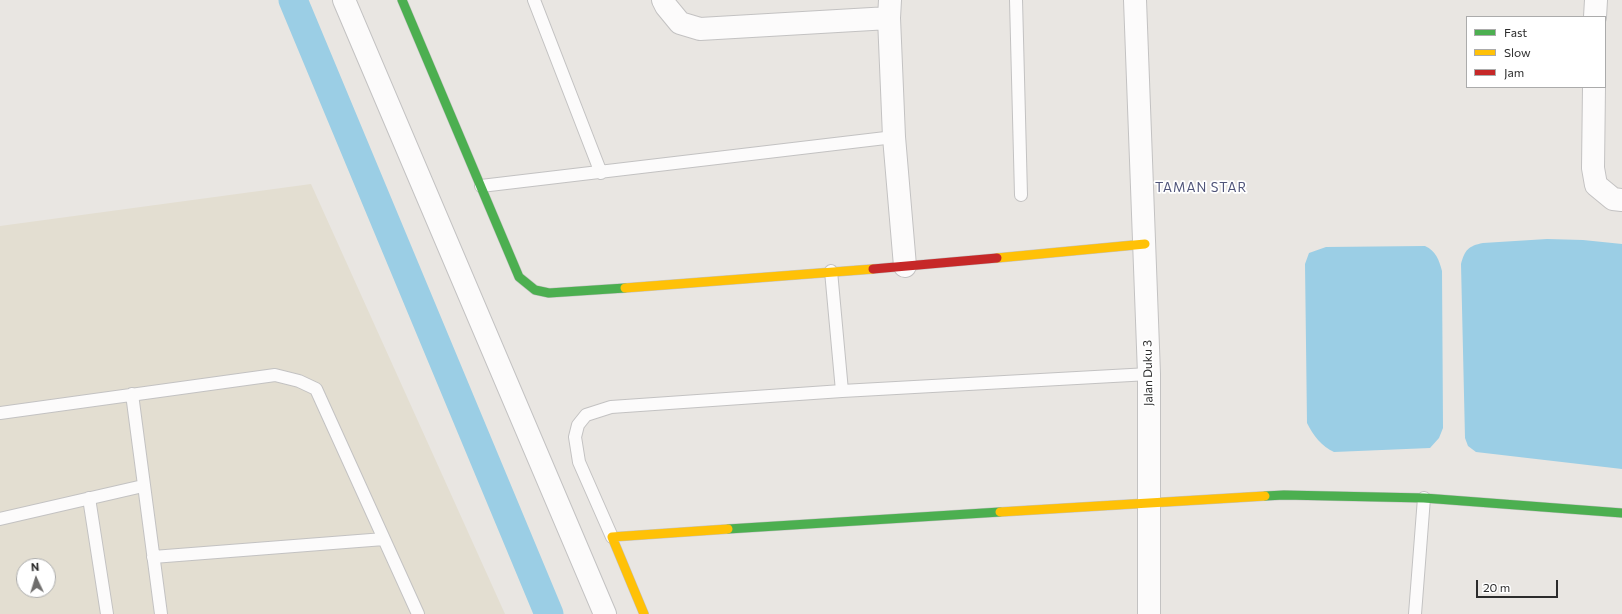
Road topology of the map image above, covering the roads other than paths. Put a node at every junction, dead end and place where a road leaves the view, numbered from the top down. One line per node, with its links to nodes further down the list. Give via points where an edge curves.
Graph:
1 (344, 0): 35 (street)
2 (402, 0): 13 (street)
3 (534, 0): 12 (lane)
4 (664, 0): 8 (street, via 680,23 700,29)
5 (1016, 0): 14 (lane)
6 (1135, 0): 16 (street, Jalan Duku 3)
7 (1596, 0): 9 (street)
8 (890, 9): 11 (street)
9 (1595, 16)
10 (1594, 88): 15 (street, via 1593,168 1596,185 1613,199)
11 (894, 137): 12 (lane); 17 (street)
12 (601, 173): 13 (lane)
13 (481, 186): 18 (street, via 519,277 531,289 542,293)
14 (1021, 195)
15 (1622, 200)
16 (1145, 244): 17 (street); 19 (street, Jalan Duku 3)
17 (904, 266): 18 (street)
18 (831, 271): 20 (lane)
19 (1148, 374): 20 (lane); 26 (street, Jalan Duku 3)
20 (842, 391): 29 (lane, via 611,407 586,415 578,425 575,437 579,462)
21 (132, 394): 22 (lane); 23 (lane); 30 (lane, via 275,375 299,381 316,389)
22 (0, 413)
23 (143, 486): 24 (lane); 31 (lane)
24 (89, 498): 28 (lane); 32 (lane)
25 (1424, 498): 26 (street, via 1284,495); 27 (street); 38 (lane)
26 (1149, 502): 29 (street); 37 (street, Jalan Duku 3)
27 (1622, 512)
28 (0, 519)
29 (612, 537): 36 (street)
30 (384, 539): 31 (lane); 34 (lane)
31 (153, 557): 33 (lane)
32 (107, 614)
33 (161, 614)
34 (418, 614)
35 (605, 614)
36 (644, 614)
37 (1149, 614)
38 (1415, 614)

